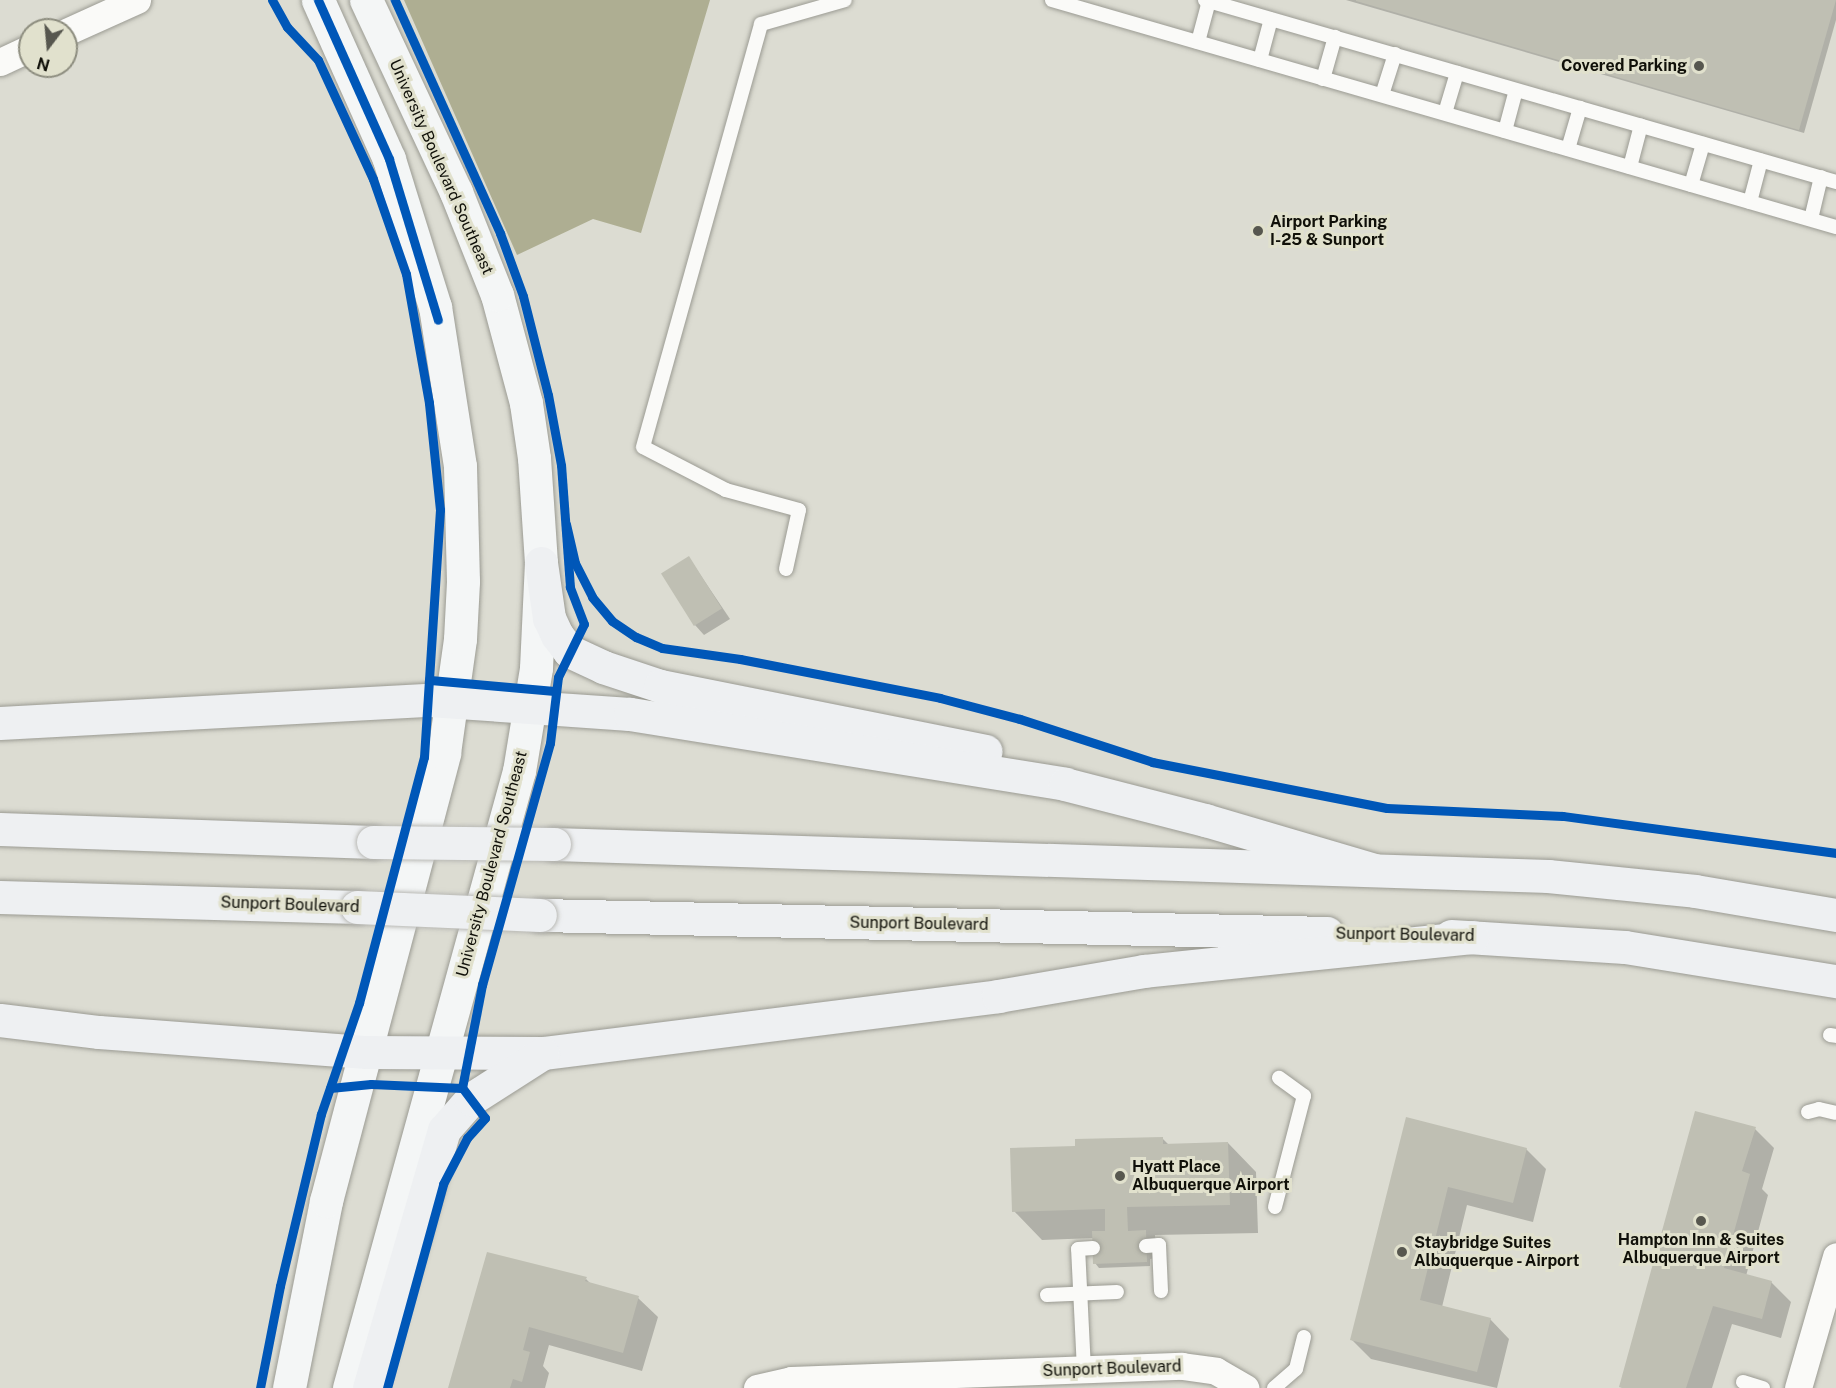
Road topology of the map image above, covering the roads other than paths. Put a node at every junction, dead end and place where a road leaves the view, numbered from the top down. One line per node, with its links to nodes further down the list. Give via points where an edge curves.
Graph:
1 (137, 0): 8 (street)
2 (318, 0): 35 (main road, via 407,208 446,357 463,523 460,639)
3 (366, 0): 33 (main road, University Boulevard Southeast, via 456,192 497,296 526,403 536,468)
4 (845, 0): 34 (lane, via 761,24 644,447 726,490 799,510)
5 (1052, 0): 10 (lane)
6 (1207, 1): 7 (lane); 10 (lane)
7 (1270, 19): 9 (lane); 13 (lane)
8 (78, 27)
9 (1335, 37): 12 (lane); 16 (lane)
10 (1198, 42): 13 (lane)
11 (18, 54): 14 (street)
12 (1395, 54): 15 (lane); 18 (lane)
13 (1260, 60): 16 (lane)
14 (0, 62)
15 (1457, 73): 17 (lane); 20 (lane)
16 (1323, 79): 18 (lane)
17 (1516, 90): 19 (lane); 22 (lane)
18 (1382, 95): 20 (lane)
19 (1581, 108): 21 (lane); 24 (lane)
20 (1445, 113): 22 (lane)
21 (1641, 125): 23 (lane); 26 (lane)
22 (1504, 131): 24 (lane)
23 (1703, 144): 25 (lane); 29 (lane)
24 (1568, 149): 26 (lane)
25 (1761, 160): 27 (lane); 30 (lane)
26 (1630, 167): 29 (lane)
27 (1821, 177): 28 (lane); 31 (lane)
28 (1836, 182)
29 (1691, 185): 30 (lane)
30 (1750, 202): 31 (lane)
31 (1811, 219): 32 (lane)
32 (1836, 227)
33 (541, 563): 36 (main road, University Boulevard Southeast); 38 (main road, via 549,618 556,634 569,651 603,667 660,686 993,753)
34 (786, 569)
35 (453, 701): 36 (main road); 37 (main road); 46 (main road, via 432,810)
36 (531, 707): 38 (main road, via 630,714); 47 (main road, University Boulevard Southeast, via 506,822)
37 (0, 723)
38 (1065, 784): 40 (main road)
39 (0, 829): 40 (main road, bridge)
40 (1375, 870): 42 (main road, via 1621,882)
41 (0, 897): 43 (main road, Sunport Boulevard, bridge, via 540,915)
42 (1836, 915)
43 (1472, 936): 44 (main road, Sunport Boulevard, via 1625,947); 48 (main road, via 1144,971 998,996)
44 (1836, 981)
45 (0, 1020): 46 (main road, via 99,1032)
46 (366, 1052): 47 (main road); 64 (main road, via 327,1201)
47 (440, 1052): 48 (main road); 65 (main road, University Boulevard Southeast)
48 (543, 1053): 66 (main road, via 471,1099 444,1130)
49 (1279, 1078): 52 (lane, via 1304,1096)
50 (1808, 1112): 51 (lane, via 1819,1109)
51 (1836, 1113)
52 (1275, 1207)
53 (1146, 1246): 56 (lane, via 1159,1245)
54 (1093, 1248): 58 (lane, via 1078,1249)
55 (1836, 1256): 71 (street)
56 (1161, 1291)
57 (1117, 1292): 58 (lane)
58 (1080, 1294): 59 (lane); 61 (lane)
59 (1047, 1296)
60 (1304, 1337): 69 (lane, via 1296,1369)
61 (1084, 1370): 62 (street, Sunport Boulevard); 68 (street, Sunport Boulevard, via 1199,1366)
62 (999, 1380): 67 (street, Sunport Boulevard, via 791,1380)
63 (1743, 1382): 70 (lane)
64 (289, 1388)
65 (349, 1388)
66 (369, 1388)
67 (757, 1388)
68 (1246, 1388)
69 (1274, 1388)
70 (1763, 1388)
71 (1798, 1388)

